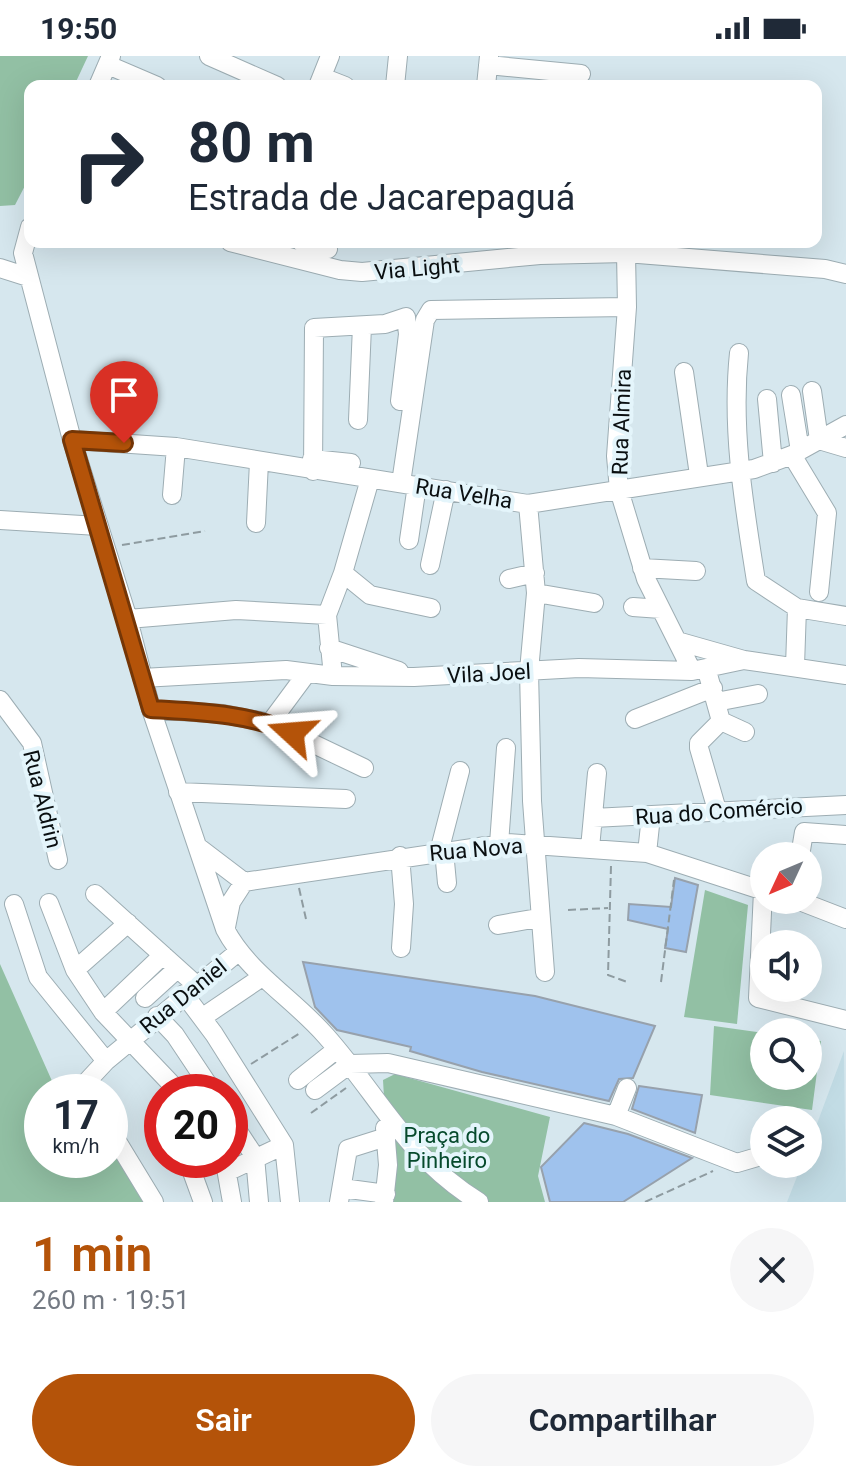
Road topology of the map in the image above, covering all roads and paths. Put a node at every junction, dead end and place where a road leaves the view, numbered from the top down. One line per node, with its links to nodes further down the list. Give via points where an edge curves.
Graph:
1 (209, 56): 9 (street)
2 (330, 56): 10 (street)
3 (398, 56): 11 (street)
4 (488, 60): 6 (street); 12 (street)
5 (110, 61): 7 (street); 8 (street)
6 (581, 74)
7 (101, 80)
8 (134, 80)
9 (263, 80)
10 (320, 80)
11 (396, 80)
12 (486, 80)
13 (24, 242): 20 (street)
14 (266, 248): 17 (street, Via Light, via 362,272 540,255)
15 (324, 248): 16 (street)
16 (328, 249)
17 (626, 253): 19 (street, Via Light); 21 (street, Rua Almira)
18 (0, 268): 20 (street)
19 (846, 274)
20 (28, 277): 33 (street)
21 (627, 307): 22 (street, via 437,307); 47 (street, Rua Almira, via 616,456)
22 (427, 313): 23 (street); 45 (street)
23 (406, 317): 24 (street); 30 (street)
24 (362, 326): 31 (street); 41 (street, via 319,325 312,330)
25 (739, 353): 42 (street)
26 (684, 372): 43 (street)
27 (812, 391): 34 (street)
28 (791, 395): 37 (street)
29 (767, 399): 40 (street)
30 (400, 401)
31 (358, 420)
32 (846, 425): 34 (street, Rua Velha)
33 (72, 440): 35 (street, Rua Velha); 54 (street)
34 (819, 440): 36 (street); 37 (street, Rua Velha)
35 (176, 447): 38 (street, Rua Velha); 48 (street)
36 (846, 448)
37 (796, 453): 40 (street, Rua Velha); 50 (street)
38 (259, 462): 41 (street, Rua Velha); 53 (street)
39 (351, 463): 41 (street)
40 (773, 463): 42 (street, Rua Velha)
41 (312, 465): 44 (street, Rua Velha)
42 (739, 471): 43 (street, Rua Velha); 69 (street, via 756,581)
43 (699, 475): 47 (street, Rua Velha)
44 (370, 479): 45 (street, Rua Velha); 61 (street)
45 (409, 484): 46 (street, Rua Velha); 56 (street)
46 (446, 490): 49 (street, Rua Velha); 58 (street)
47 (619, 490): 49 (street, Rua Velha); 59 (street, Rua Almira)
48 (172, 495)
49 (528, 504): 62 (street)
50 (827, 513): 51 (street); 64 (street)
51 (846, 517)
52 (0, 520): 54 (street)
53 (256, 523)
54 (98, 526): 57 (street)
55 (205, 531): 57 (path)
56 (409, 540)
57 (105, 549): 73 (street)
58 (430, 565)
59 (642, 568): 60 (street); 70 (street, Rua Almira)
60 (696, 571)
61 (343, 573): 68 (street, via 370,595); 71 (street)
62 (535, 573): 63 (street); 65 (street)
63 (509, 579)
64 (819, 592)
65 (536, 593): 66 (street); 78 (street)
66 (594, 603)
67 (633, 607): 70 (street)
68 (431, 608)
69 (797, 608): 72 (street); 77 (street)
70 (661, 609): 74 (street, Rua Almira)
71 (327, 615): 73 (street, via 236,610); 75 (street)
72 (846, 616)
73 (128, 619): 83 (street)
74 (677, 641): 76 (street); 84 (street, Rua Almira)
75 (329, 648): 81 (street); 82 (street)
76 (744, 660): 77 (street); 84 (street)
77 (795, 666): 80 (street)
78 (529, 671): 82 (street, Vila Joel); 84 (street, Vila Joel, via 579,668); 91 (street)
79 (307, 673): 81 (street, Vila Joel); 83 (street, Vila Joel); 89 (street)
80 (846, 675)
81 (333, 676): 82 (street, Vila Joel)
82 (414, 677)
83 (142, 678): 87 (street)
84 (710, 691): 85 (street); 88 (street); 90 (street); 99 (street, via 699,745)
85 (758, 694)
86 (0, 700): 113 (street, Rua Aldrin, via 32,743)
87 (151, 709): 89 (street); 95 (street)
88 (635, 719)
89 (270, 723): 92 (street)
90 (745, 732)
91 (531, 754): 105 (street, via 502,741); 106 (street)
92 (364, 768)
93 (460, 771): 110 (street)
94 (597, 773): 101 (street)
95 (178, 792): 96 (street); 107 (street)
96 (346, 799)
97 (803, 805): 98 (street, Rua do Comércio); 99 (street, Rua do Comércio); 102 (street)
98 (846, 805)
99 (717, 810): 100 (street, Rua do Comércio)
100 (651, 816): 101 (street, Rua do Comércio); 111 (street)
101 (593, 818): 108 (street)
102 (804, 832): 103 (street); 104 (street)
103 (846, 835)
104 (802, 842)
105 (499, 844): 106 (street, Rua Nova); 110 (street, Rua Nova)
106 (535, 844): 108 (street, Rua Nova); 126 (street)
107 (196, 845): 116 (street); 131 (street)
108 (590, 848): 109 (street, Rua Nova)
109 (612, 849): 111 (street, Rua Nova); 122 (path)
110 (442, 851): 112 (street, Rua Nova); 117 (street)
111 (647, 853): 114 (street, Rua Nova)
112 (400, 856): 115 (street, Rua Nova); 132 (street)
113 (58, 860)
114 (676, 862): 118 (street, Rua Nova); 140 (path)
115 (296, 875): 116 (street, Rua Nova); 127 (path)
116 (244, 882): 131 (street, via 231,902)
117 (447, 883)
118 (750, 886)
119 (95, 894): 129 (street)
120 (49, 903): 136 (street)
121 (14, 904): 150 (street, via 38,977)
122 (609, 908): 123 (path); 139 (path, via 608,975)
123 (568, 910)
124 (822, 910): 128 (street)
125 (762, 914): 146 (street, via 757,996)
126 (538, 918): 130 (street); 137 (street)
127 (306, 919)
128 (846, 919)
129 (128, 923): 134 (street); 136 (street)
130 (498, 925)
131 (225, 929): 133 (street)
132 (401, 948)
133 (238, 952): 138 (street); 141 (street, Rua Daniel)
134 (163, 955): 135 (street); 143 (street)
135 (177, 969): 141 (street); 142 (street)
136 (75, 970): 143 (street)
137 (545, 972)
138 (262, 977): 145 (street); 147 (street)
139 (627, 982)
140 (661, 982)
141 (190, 989): 144 (street, Rua Daniel); 145 (street)
142 (145, 998)
143 (103, 1012): 148 (street)
144 (157, 1016): 148 (street, Rua Daniel); 153 (street)
145 (203, 1017): 154 (street)
146 (846, 1020)
147 (315, 1024): 149 (street); 155 (path)
148 (129, 1040): 150 (street, Rua Daniel); 152 (street)
149 (337, 1049): 156 (street); 157 (street)
150 (106, 1061): 151 (street, Rua Daniel)
151 (94, 1074)
152 (162, 1074)
153 (201, 1074)
154 (233, 1074)
155 (248, 1075)
156 (358, 1076): 159 (street); 161 (path); 162 (street); 163 (street, via 378,1063)
157 (298, 1080)
158 (627, 1088): 163 (street)
159 (315, 1090)
160 (248, 1096): 165 (street)
161 (311, 1113)
162 (383, 1113): 164 (street); 182 (street, via 442,1176)
163 (616, 1116): 171 (street)
164 (386, 1137): 174 (street, via 350,1147); 175 (street)
165 (284, 1145): 167 (street); 181 (street)
166 (248, 1146): 167 (street)
167 (255, 1157): 169 (street); 180 (street)
168 (128, 1159): 177 (street)
169 (248, 1159)
170 (750, 1159): 171 (street)
171 (737, 1163): 183 (path)
172 (194, 1178): 178 (street)
173 (228, 1178): 176 (street)
174 (340, 1195): 175 (street)
175 (385, 1198)
176 (232, 1201): 179 (street)
177 (154, 1202)
178 (203, 1202)
179 (211, 1202)
180 (259, 1202)
181 (290, 1202)
182 (479, 1202)
183 (645, 1202)

